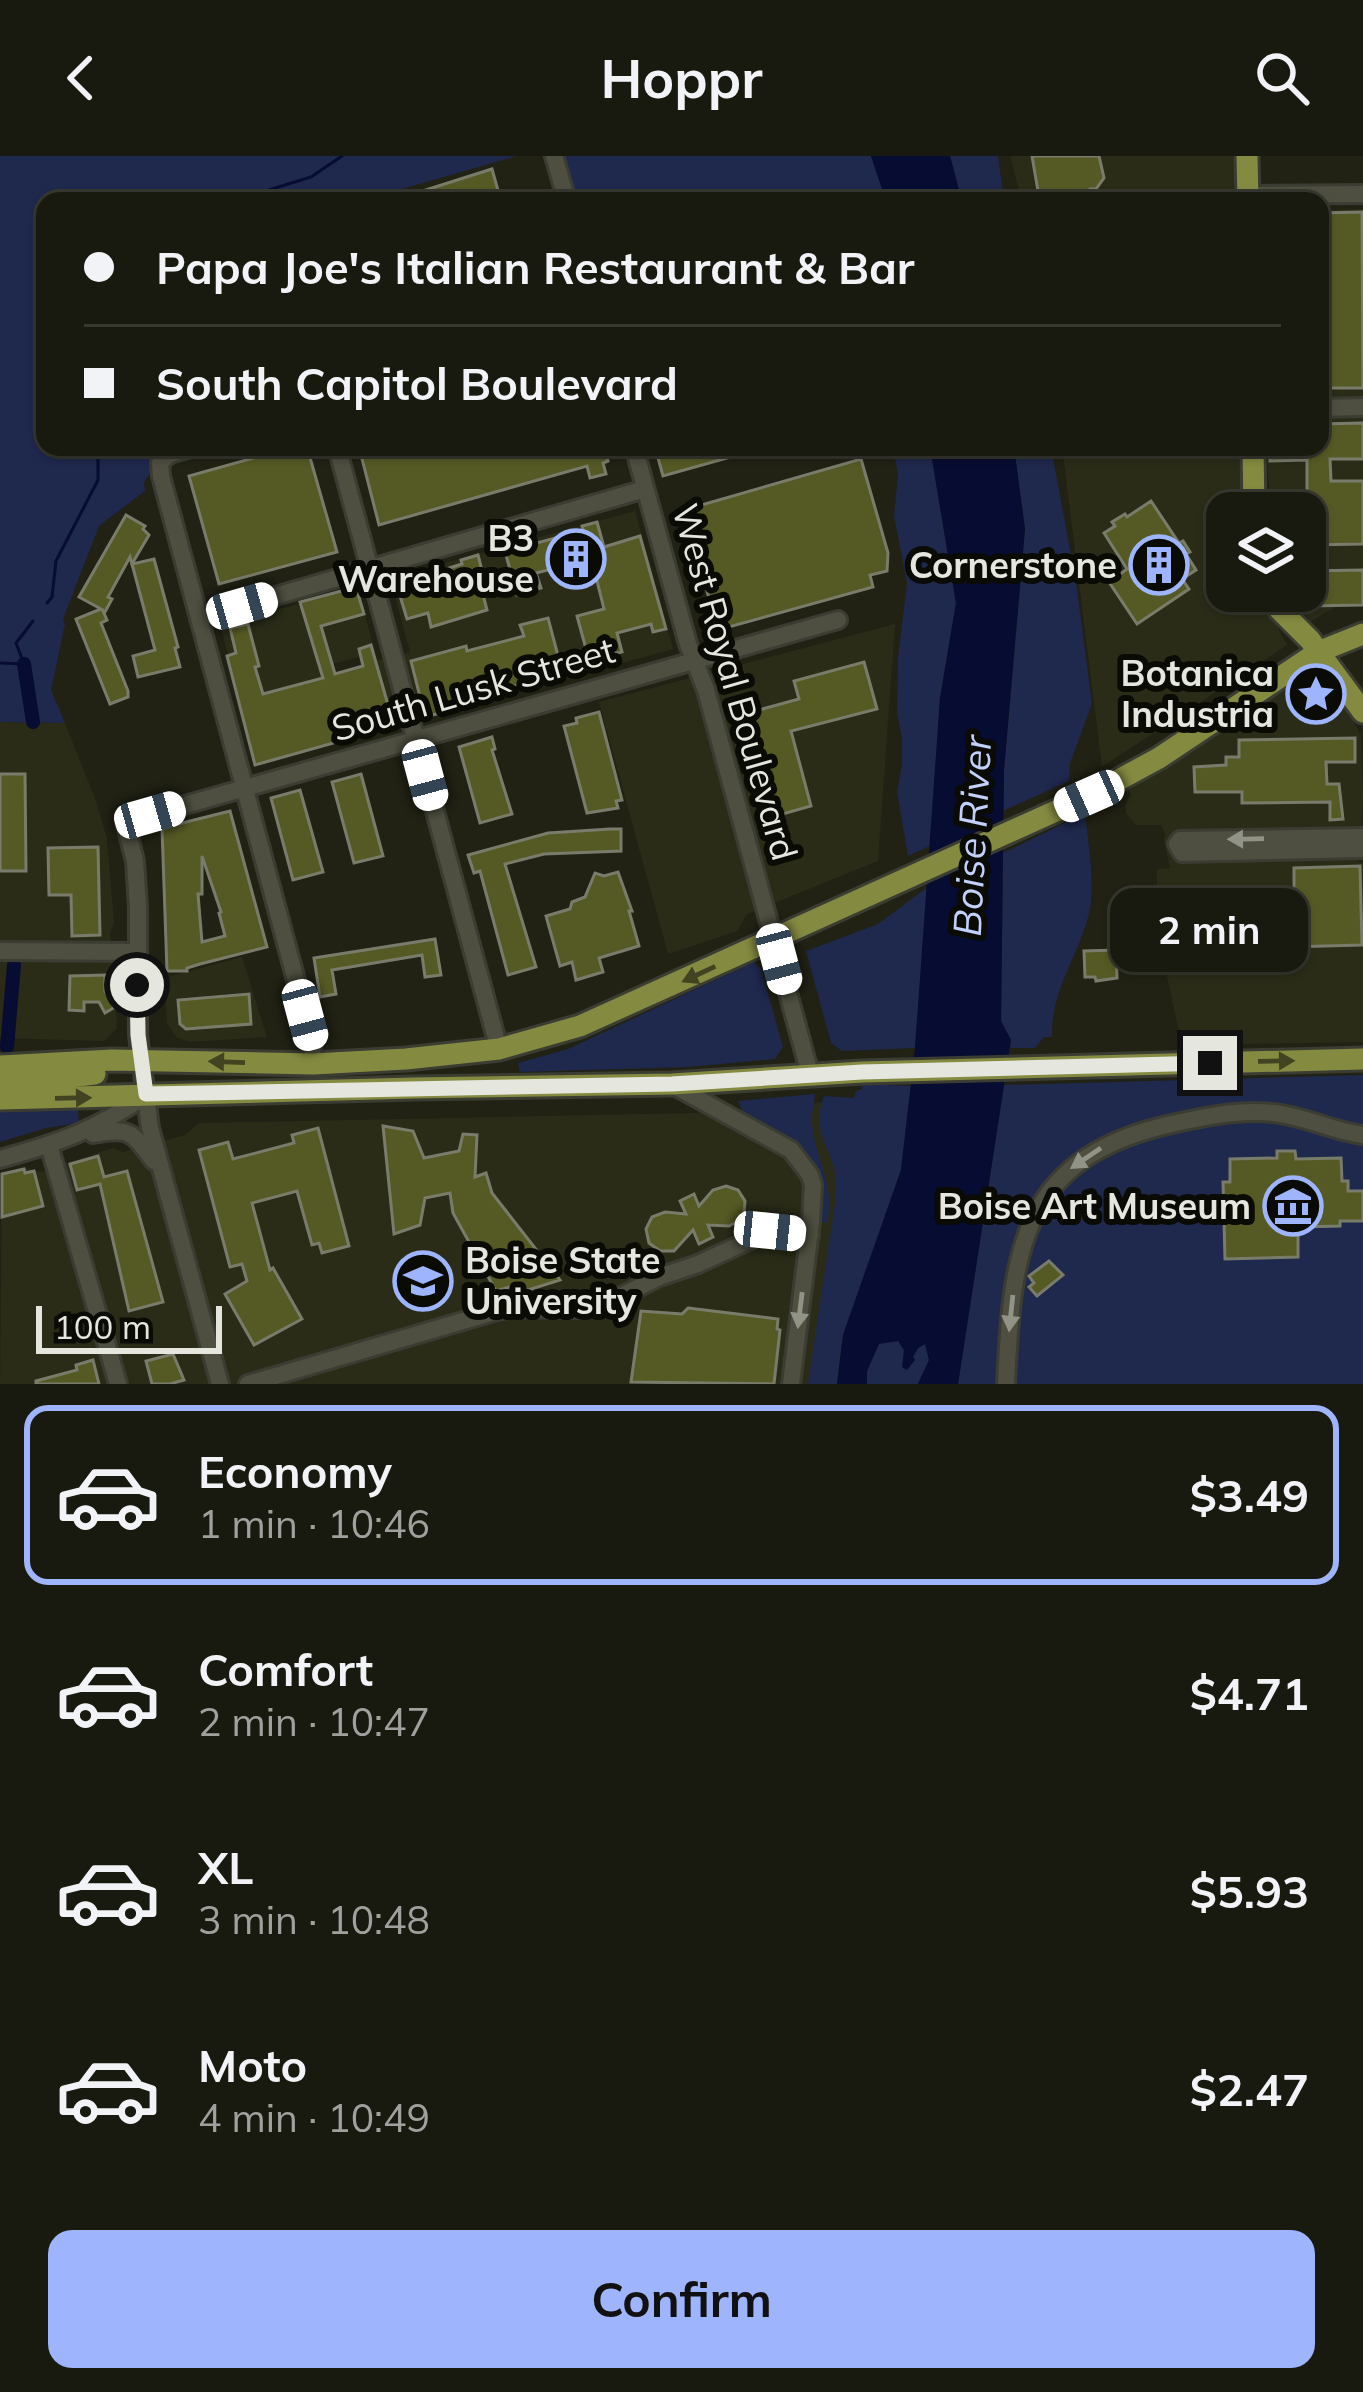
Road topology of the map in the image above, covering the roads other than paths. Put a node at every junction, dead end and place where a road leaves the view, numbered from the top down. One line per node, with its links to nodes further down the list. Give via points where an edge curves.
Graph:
1 (554, 156): 3 (street)
2 (1247, 156): 4 (main road)
3 (564, 192)
4 (1248, 192)
5 (1363, 194): 6 (street)
6 (1329, 195)
7 (1363, 407): 8 (street)
8 (1329, 408)
9 (168, 456): 17 (street, via 161,476)
10 (339, 456): 15 (street)
11 (636, 456): 13 (street, West Royal Boulevard)
12 (1252, 456): 14 (main road)
13 (645, 489): 15 (street); 21 (street, West Royal Boulevard)
14 (1253, 492)
15 (370, 569): 17 (street); 23 (street)
16 (1282, 612): 20 (main road)
17 (199, 618): 24 (street)
18 (838, 620): 21 (street, South Lusk Street)
19 (1363, 634): 20 (main road)
20 (1318, 652): 22 (main road); 27 (main road, via 1089,796)
21 (695, 661): 23 (street, South Lusk Street); 27 (street, West Royal Boulevard)
22 (1363, 712)
23 (416, 740): 24 (street, South Lusk Street); 30 (street)
24 (244, 789): 29 (street, South Lusk Street, via 125,822 135,861); 32 (street)
25 (1363, 837): 26 (street, one-way to 26, via 1180,840 1178,849)
26 (1363, 848)
27 (774, 940): 30 (main road, one-way to 30, via 580,1026); 35 (street, West Royal Boulevard)
28 (0, 951): 29 (street)
29 (136, 952): 33 (street)
30 (499, 1049): 32 (main road)
31 (1363, 1059): 35 (main road, one-way to 31)
32 (313, 1064): 33 (main road, one-way to 33)
33 (143, 1065): 34 (main road); 37 (main road); 39 (street)
34 (0, 1066)
35 (810, 1074): 36 (main road)
36 (743, 1078): 38 (main road); 41 (street, via 735,1104)
37 (0, 1084)
38 (672, 1084): 39 (main road); 41 (street)
39 (146, 1094): 40 (main road, one-way to 39); 43 (street); 46 (street)
40 (0, 1099)
41 (743, 1124): 47 (street, via 804,1165 813,1186)
42 (1363, 1135): 52 (street, one-way to 52, via 1245,1112 1142,1131 1072,1166 1028,1228)
43 (68, 1138): 44 (street); 46 (street, via 130,1132)
44 (49, 1145): 45 (street); 48 (street)
45 (0, 1159)
46 (162, 1172): 49 (street)
47 (810, 1235): 50 (street, via 770,1231 602,1306 497,1311); 51 (street, one-way to 51)
48 (118, 1384)
49 (220, 1384)
50 (248, 1384)
51 (791, 1384)
52 (1006, 1384)

